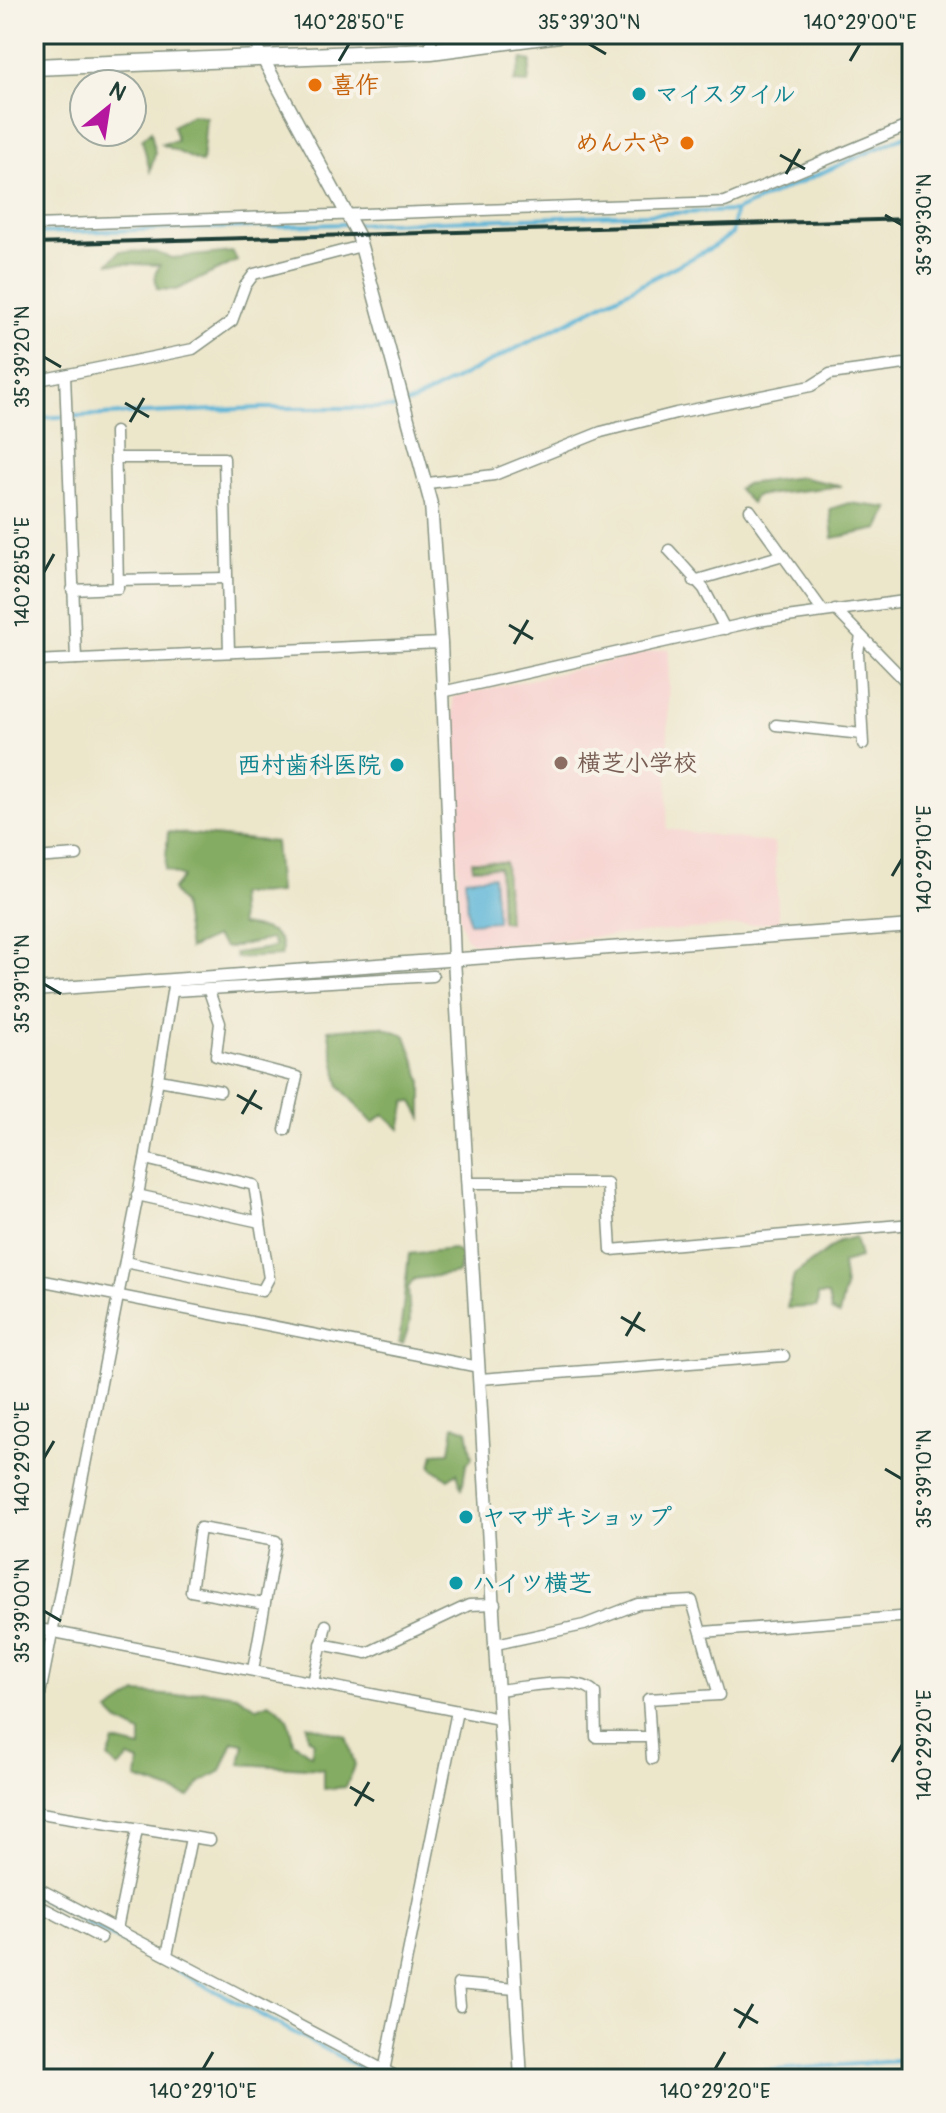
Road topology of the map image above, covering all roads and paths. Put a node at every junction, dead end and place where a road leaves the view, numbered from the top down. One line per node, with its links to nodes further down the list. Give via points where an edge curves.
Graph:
1 (251, 34): 4 (street)
2 (550, 35): 3 (highway)
3 (431, 43): 4 (highway)
4 (262, 57): 5 (highway); 7 (street)
5 (34, 67)
6 (912, 124): 7 (street, via 725,202)
7 (350, 215): 8 (street); 9 (street)
8 (34, 225)
9 (361, 246): 11 (street, via 254,274 232,321 193,349); 15 (street)
10 (912, 363): 15 (street, via 830,374 811,386 601,432 494,475)
11 (65, 375): 12 (street); 22 (street)
12 (34, 381)
13 (115, 432): 14 (street)
14 (117, 458): 19 (street, via 224,458); 20 (street)
15 (428, 483): 28 (street)
16 (750, 510): 18 (street)
17 (669, 550): 21 (street)
18 (783, 555): 21 (street); 25 (street)
19 (226, 578): 20 (street); 29 (street)
20 (118, 580): 22 (street, via 118,588)
21 (694, 581): 26 (street, via 704,589)
22 (72, 590): 30 (street)
23 (912, 600): 24 (street)
24 (835, 609): 25 (street); 27 (street)
25 (823, 611): 26 (street)
26 (725, 629): 33 (street)
27 (861, 636): 32 (street); 34 (street, via 862,739)
28 (441, 643): 29 (street); 33 (street)
29 (229, 652): 30 (street)
30 (76, 659): 31 (street)
31 (34, 661)
32 (912, 688)
33 (442, 692): 38 (street)
34 (776, 725)
35 (77, 855): 36 (street)
36 (34, 858)
37 (912, 926): 38 (street)
38 (454, 959): 40 (street); 47 (street)
39 (433, 976): 42 (street)
40 (174, 985): 41 (street); 42 (street); 43 (street)
41 (34, 990)
42 (209, 991): 45 (street, via 220,1023 216,1056 297,1077)
43 (159, 1080): 44 (street); 46 (street)
44 (220, 1091)
45 (285, 1130)
46 (145, 1159): 48 (street); 49 (street, via 254,1185)
47 (468, 1183): 50 (street, via 607,1183 611,1250); 55 (street)
48 (137, 1195): 49 (street); 51 (street)
49 (260, 1222): 51 (street, via 269,1278 262,1291)
50 (912, 1224)
51 (125, 1262): 53 (street)
52 (34, 1279): 53 (street)
53 (118, 1295): 55 (street); 61 (street)
54 (784, 1356): 55 (street)
55 (479, 1373): 57 (street)
56 (264, 1604): 56 (street, via 276,1541 200,1528 191,1591); 65 (street)
57 (495, 1604): 63 (street, via 469,1605 367,1653); 64 (street)
58 (912, 1616): 62 (street)
59 (326, 1625): 63 (street)
60 (34, 1628): 61 (street)
61 (52, 1632): 65 (street); 70 (street)
62 (703, 1632): 64 (street, via 692,1601 638,1604 584,1625); 71 (street, via 719,1695 648,1699)
63 (321, 1644): 66 (street)
64 (496, 1644): 67 (street)
65 (253, 1670): 66 (street)
66 (313, 1682): 68 (street)
67 (498, 1690): 69 (street); 71 (street, via 585,1685 595,1693 596,1737)
68 (457, 1711): 69 (street); 84 (street)
69 (499, 1719): 82 (street)
70 (34, 1725)
71 (650, 1737): 72 (street)
72 (652, 1759)
73 (34, 1812): 74 (street)
74 (137, 1830): 75 (street); 79 (street)
75 (191, 1838): 76 (street); 81 (street)
76 (210, 1840)
77 (34, 1886): 79 (street)
78 (34, 1903): 80 (street)
79 (117, 1929): 81 (street)
80 (101, 1938)
81 (167, 1955): 84 (street)
82 (515, 1989): 83 (street, via 458,1984); 86 (street)
83 (460, 2006)
84 (384, 2071): 85 (street)
85 (401, 2079)
86 (521, 2079)

